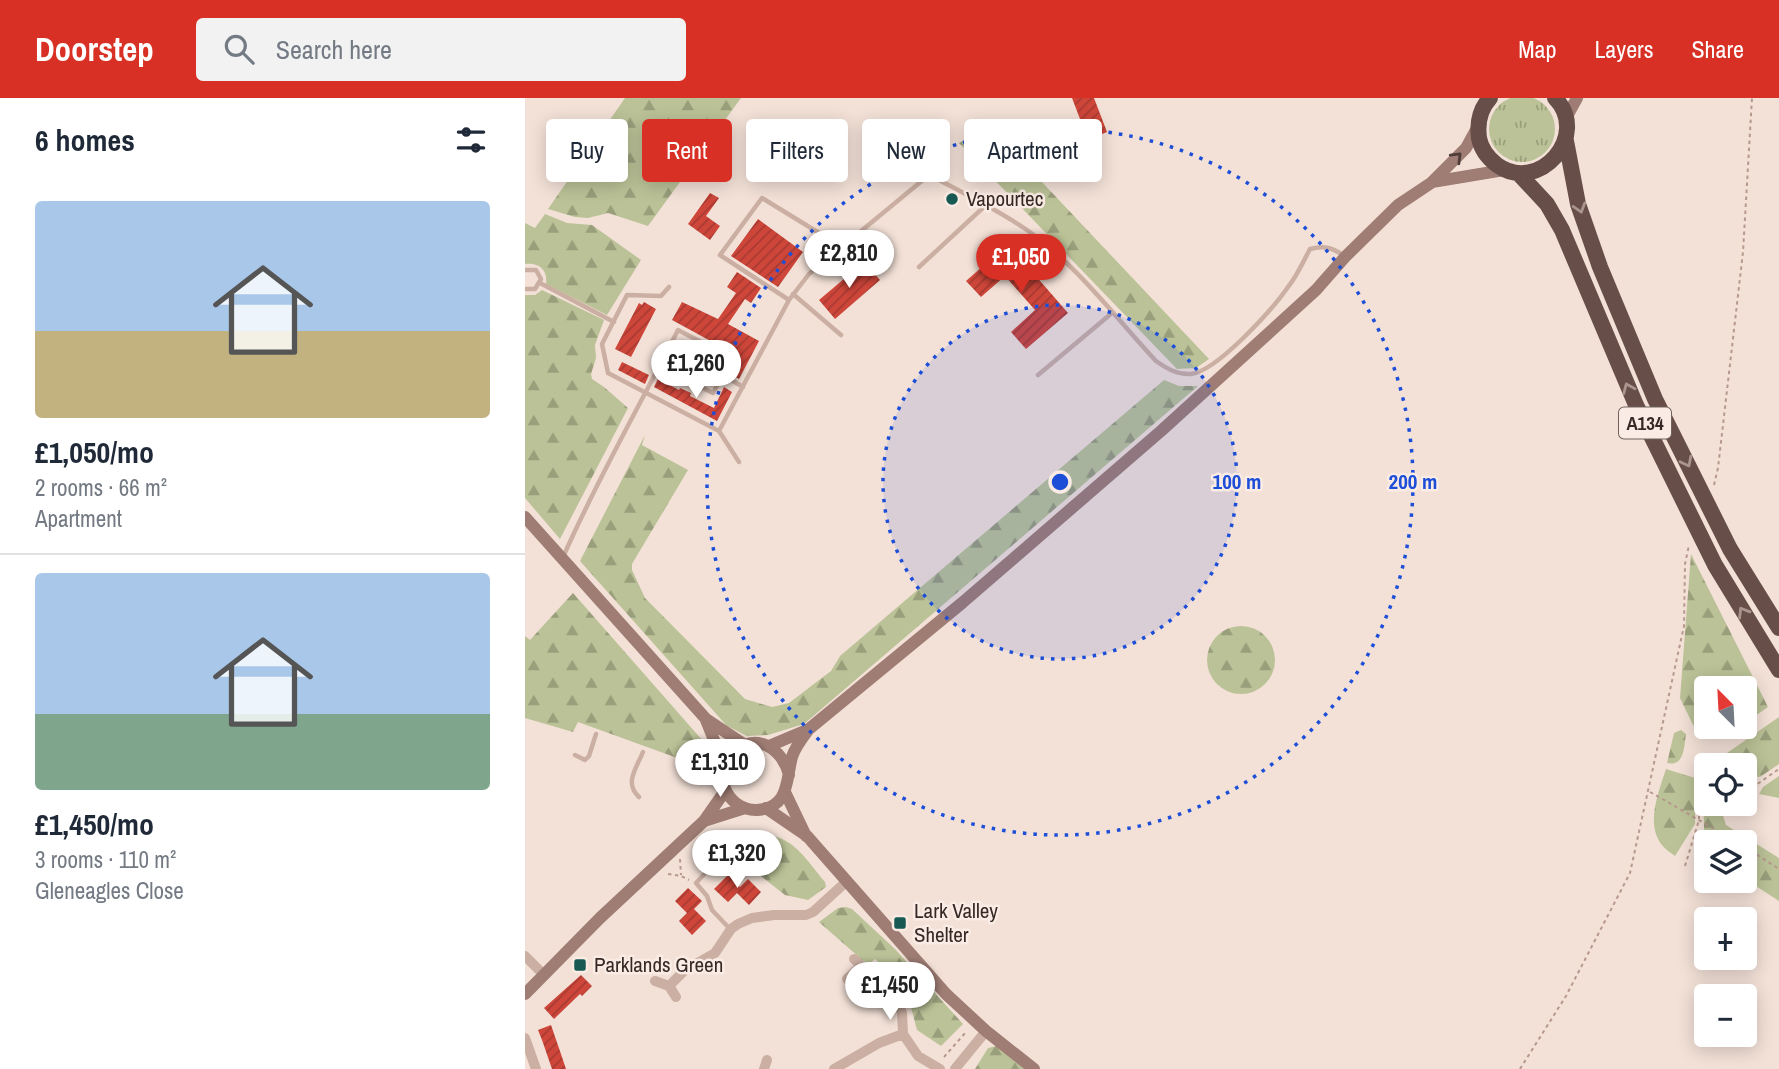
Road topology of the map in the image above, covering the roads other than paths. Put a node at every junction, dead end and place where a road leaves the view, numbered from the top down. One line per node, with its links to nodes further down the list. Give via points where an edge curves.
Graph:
1 (1490, 98): 4 (highway)
2 (1555, 98): 5 (highway)
3 (1577, 98): 5 (main road)
4 (1479, 112): 7 (highway, via 1480,144 1489,159); 8 (main road, one-way to 4, via 1466,148)
5 (1566, 118): 6 (highway)
6 (1566, 141): 7 (highway, via 1548,165 1535,172); 31 (highway, A134, one-way to 31, via 1577,204 1655,399 1730,549)
7 (1512, 172): 8 (main road); 32 (highway, A134, one-way to 7, via 1715,565 1636,405 1562,230 1547,204)
8 (1430, 183): 11 (main road, via 1398,205)
9 (986, 205): 10 (lane, via 929,175); 12 (lane); 19 (lane, via 1065,262)
10 (842, 247): 17 (lane); 18 (lane, via 762,198 720,255)
11 (1345, 257): 19 (lane, via 1333,248 1310,249 1288,288 1224,357 1201,372 1169,370); 34 (main road, via 1316,290 1161,431)
12 (919, 267)
13 (525, 270): 14 (lane, via 539,272)
14 (540, 283): 16 (lane, via 532,290); 20 (lane)
15 (669, 287): 20 (lane, via 661,296 627,295)
16 (525, 289)
17 (793, 294): 18 (lane); 21 (lane)
18 (789, 300): 25 (lane)
19 (1112, 313): 24 (lane)
20 (614, 322): 26 (lane, via 602,344 608,373)
21 (841, 335)
22 (659, 367): 23 (lane, via 713,393); 23 (lane, via 678,330 732,358); 26 (lane)
23 (723, 375): 25 (lane)
24 (1038, 375)
25 (743, 387): 27 (lane)
26 (646, 393): 27 (lane); 30 (lane)
27 (719, 431): 28 (lane)
28 (739, 462)
29 (525, 517): 30 (main road)
30 (562, 559): 33 (main road)
31 (1779, 628)
32 (1779, 670)
33 (706, 719): 36 (main road); 40 (main road)
34 (809, 729): 37 (main road); 41 (main road, via 792,754)
35 (596, 734): 39 (lane, via 589,756 585,760)
36 (745, 744): 37 (main road); 40 (main road)
37 (768, 746): 41 (main road, via 779,752)
38 (643, 752): 44 (lane, via 630,784)
39 (575, 755)
40 (724, 765): 42 (main road)
41 (789, 775): 43 (main road)
42 (725, 791): 45 (main road); 47 (main road)
43 (785, 792): 46 (main road); 48 (main road)
44 (639, 797)
45 (745, 808): 46 (main road); 47 (main road)
46 (766, 808): 48 (main road)
47 (704, 821): 53 (main road)
48 (807, 836): 50 (main road)
49 (722, 855): 51 (lane, via 696,883 708,896 712,910)
50 (847, 881): 51 (street, via 806,915 752,918); 59 (main road, via 946,994)
51 (731, 929): 56 (street, via 715,953 685,970)
52 (525, 956): 53 (street)
53 (544, 975): 57 (main road)
54 (846, 979): 60 (street, via 857,962 898,1001)
55 (655, 981): 56 (street)
56 (669, 986): 58 (street)
57 (525, 994)
58 (675, 997)
59 (986, 1031): 65 (street); 66 (main road)
60 (903, 1034): 62 (street, via 918,1056); 64 (street)
61 (525, 1038): 63 (street)
62 (938, 1068)
63 (537, 1069)
64 (834, 1069)
65 (955, 1069)
66 (1034, 1069)

